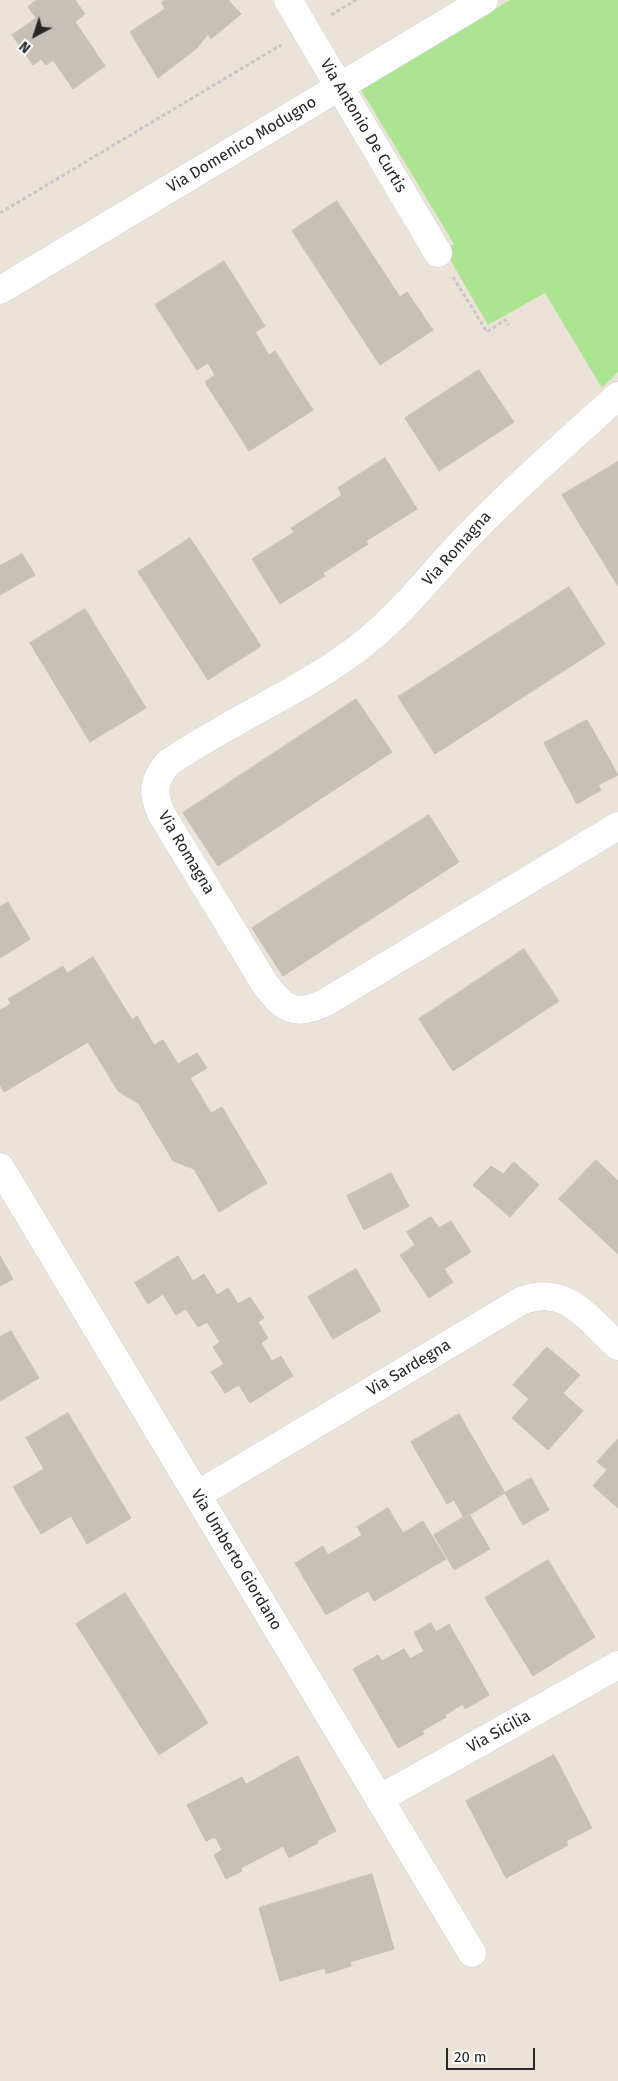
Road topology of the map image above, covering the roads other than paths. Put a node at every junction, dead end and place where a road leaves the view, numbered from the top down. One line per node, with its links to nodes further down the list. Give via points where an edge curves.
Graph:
1 (288, 0): 3 (street, Via Antonio De Curtis)
2 (484, 0): 3 (street, Via Domenico Modugno)
3 (339, 86): 4 (street, Via Antonio De Curtis); 5 (street, Via Domenico Modugno)
4 (438, 253)
5 (0, 290)
6 (618, 396): 7 (street, Via Romagna, via 498,505 384,627 314,678 168,763 155,790 155,801 162,815 265,984 282,1004 301,1010 326,1002)
7 (618, 826)
8 (0, 1167): 10 (street, Via Umberto Giordano)
9 (618, 1346): 10 (street, Via Sardegna, via 565,1299 534,1296)
10 (197, 1495): 12 (street, Via Umberto Giordano)
11 (618, 1665): 12 (street, Via Sicilia)
12 (379, 1799): 13 (street, Via Umberto Giordano)
13 (472, 1953)

